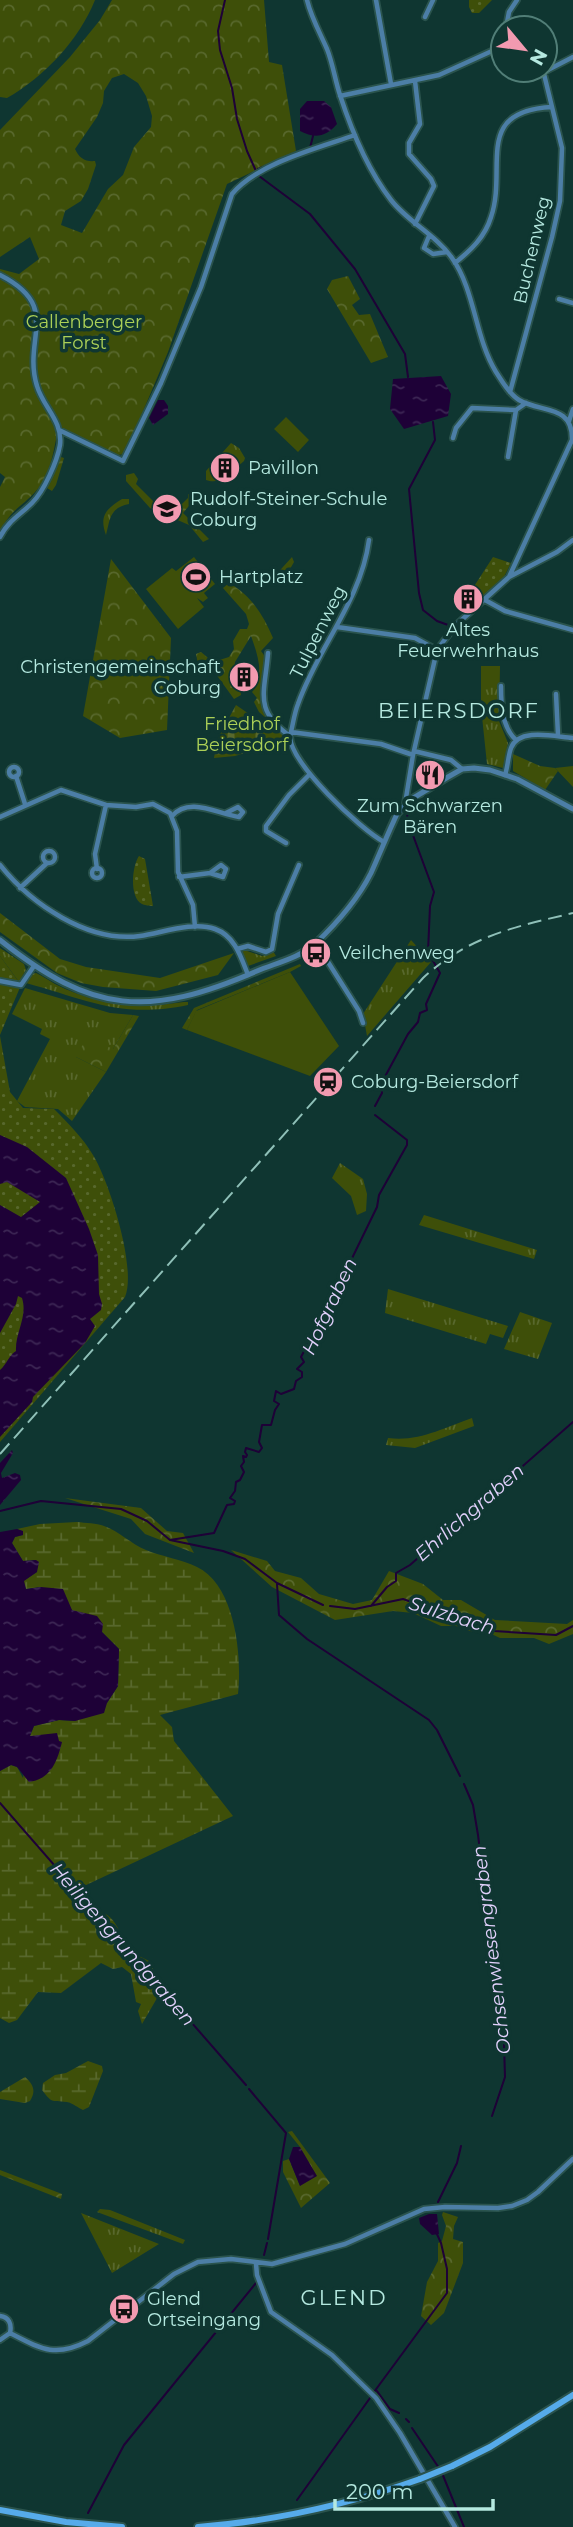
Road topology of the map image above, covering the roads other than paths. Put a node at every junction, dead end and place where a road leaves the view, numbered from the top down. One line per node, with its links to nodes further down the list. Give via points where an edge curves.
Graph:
1 (307, 0): 9 (street)
2 (376, 0): 7 (street)
3 (433, 0): 4 (street)
4 (425, 17)
5 (489, 53): 6 (street)
6 (415, 81): 7 (street); 12 (street, via 420,124 409,143 409,154 434,186)
7 (391, 84): 9 (street)
8 (547, 84): 10 (street, Buchenweg)
9 (340, 96): 11 (street)
10 (552, 107): 15 (street, via 523,111 505,124 496,151 491,217 480,240); 19 (street, Buchenweg, via 562,148 560,201)
11 (355, 135): 12 (street, via 378,182); 25 (street, via 253,176 232,194 201,287 123,461)
12 (415, 225): 13 (street)
13 (429, 236): 14 (street); 14 (street, via 424,247 433,254)
14 (447, 252): 15 (street)
15 (455, 263): 19 (street, via 488,356)
16 (0, 275): 24 (street, via 26,291 36,310 36,384)
17 (559, 299): 18 (street)
18 (573, 303)
19 (510, 392): 20 (street)
20 (526, 403): 22 (street); 23 (street)
21 (573, 409): 23 (street)
22 (516, 410): 26 (street, via 472,408); 29 (street)
23 (569, 421): 27 (street)
24 (60, 430): 25 (street); 28 (street)
25 (74, 438): 28 (street)
26 (453, 438)
27 (573, 440): 33 (street)
28 (60, 447): 30 (street, via 42,491)
29 (508, 457)
30 (0, 537)
31 (369, 540): 35 (street, Tulpenweg, via 355,591)
32 (573, 540): 33 (street)
33 (509, 577): 34 (street)
34 (485, 600): 36 (street, via 505,611); 37 (street, via 454,626)
35 (337, 626): 37 (street, via 415,638); 41 (street, Tulpenweg, via 298,704)
36 (573, 630)
37 (437, 650): 45 (street)
38 (268, 653): 41 (street, via 263,698 267,714 278,728)
39 (501, 686): 44 (street, via 507,731)
40 (556, 694): 42 (street)
41 (291, 734): 45 (street, via 381,744); 47 (street, via 293,750)
42 (558, 735): 43 (street); 44 (street)
43 (573, 738)
44 (516, 740): 48 (street)
45 (413, 753): 46 (street, via 452,760); 51 (street)
46 (462, 769): 48 (street); 51 (street)
47 (310, 774): 57 (street, via 371,835); 58 (street, via 266,826 266,831)
48 (505, 775): 53 (street)
49 (16, 776): 50 (street)
50 (25, 804): 52 (street, via 61,790); 56 (street)
51 (405, 804): 57 (street)
52 (106, 805): 55 (street, via 153,804); 62 (street, via 95,854)
53 (573, 809)
54 (226, 813): 55 (street, via 192,806)
55 (173, 816): 64 (street)
56 (0, 817)
57 (384, 842): 68 (street, via 361,891)
58 (286, 844)
59 (47, 863): 65 (street)
60 (0, 865): 65 (street)
61 (299, 865): 69 (street, via 278,914 272,949)
62 (97, 869)
63 (210, 873): 64 (street)
64 (179, 877): 66 (street, via 193,905)
65 (20, 888): 66 (street, via 97,933 133,936)
66 (195, 927): 69 (street, via 215,929)
67 (0, 940): 70 (street)
68 (316, 943): 71 (street); 73 (street)
69 (237, 948): 71 (street)
70 (34, 967): 71 (street, via 87,993 117,1001 161,1002); 72 (street, via 21,985)
71 (248, 975)
72 (0, 981)
73 (363, 1023)
74 (573, 2160): 75 (street, via 527,2200 512,2206 424,2209 345,2244 272,2264)
75 (256, 2264): 77 (street, via 212,2259 189,2265 75,2348 50,2351); 83 (street, via 271,2312 332,2355 376,2398)
76 (0, 2316): 77 (street, via 10,2323)
77 (10, 2333): 78 (street)
78 (0, 2340)
79 (573, 2395): 82 (main road, bridge, via 490,2447 420,2479 324,2509)
80 (0, 2510): 81 (main road)
81 (122, 2527)
82 (198, 2527)
83 (455, 2527)

